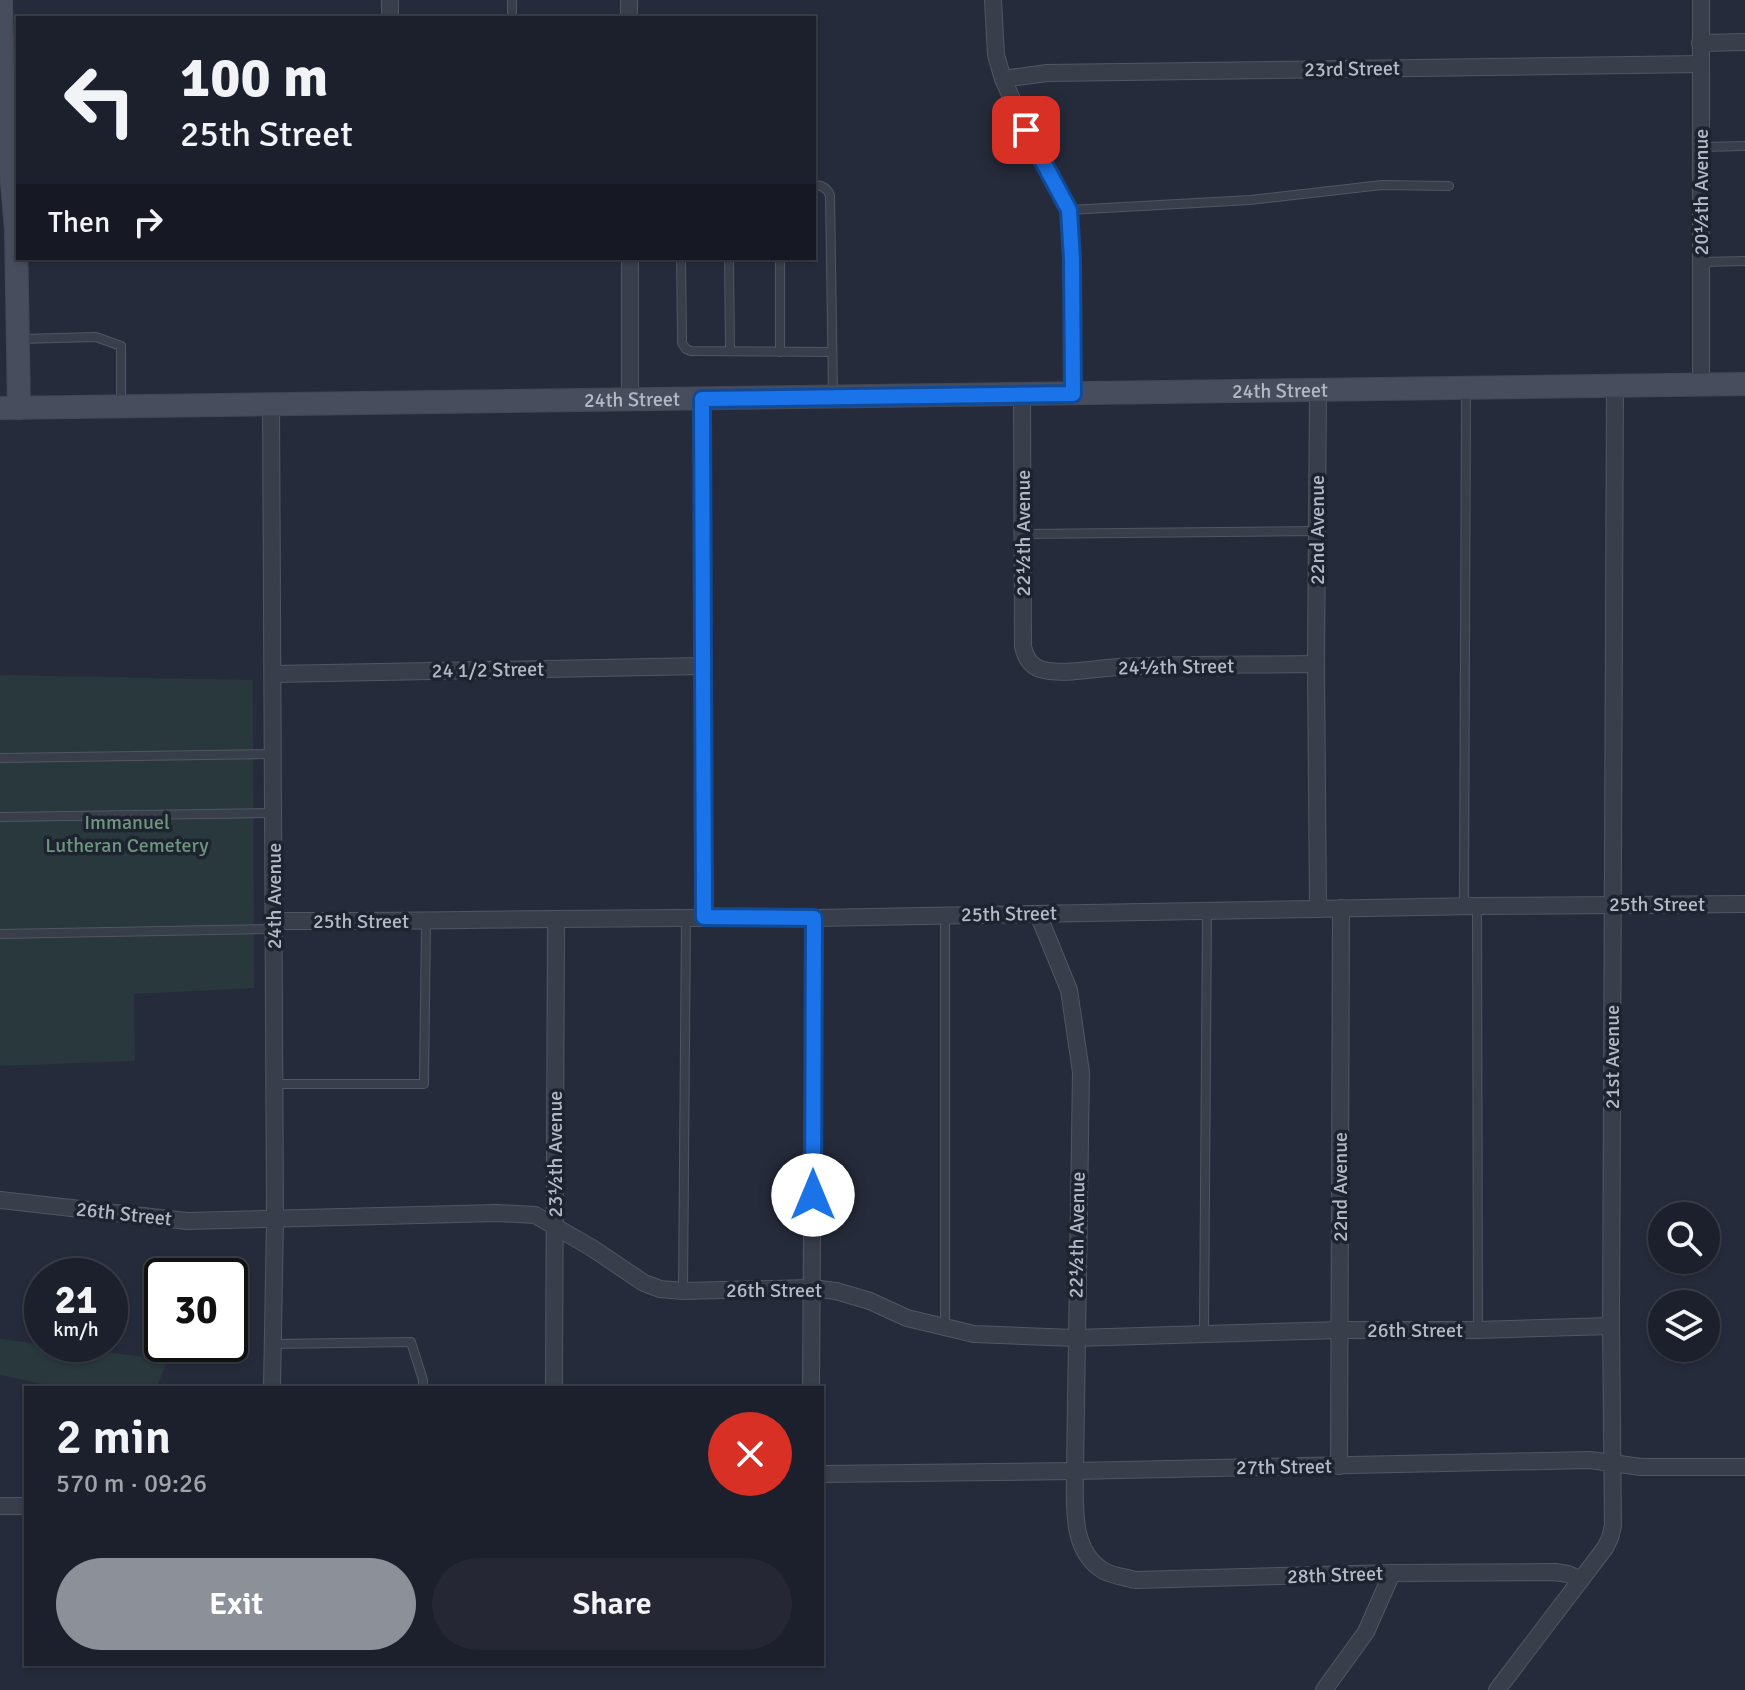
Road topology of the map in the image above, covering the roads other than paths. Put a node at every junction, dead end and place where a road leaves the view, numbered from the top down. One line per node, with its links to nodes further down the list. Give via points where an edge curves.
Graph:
1 (1, 0): 13 (street)
2 (993, 0): 7 (street)
3 (1701, 0): 5 (street, 20½th Avenue)
4 (1745, 42): 5 (street)
5 (1700, 43): 6 (street, 20½th Avenue)
6 (1701, 64): 7 (street, 23rd Street, via 1047,73); 9 (street, 20½th Avenue)
7 (1003, 79): 12 (street)
8 (1745, 146): 9 (lane)
9 (1701, 147): 20 (street, 20½th Avenue)
10 (816, 185): 24 (lane, via 830,195)
11 (1449, 186): 12 (lane, via 1382,185 1250,200)
12 (1069, 210): 31 (street)
13 (16, 230)
14 (17, 260): 21 (street)
15 (630, 260): 34 (street)
16 (681, 260): 22 (lane, via 682,343 691,351)
17 (729, 260): 22 (lane)
18 (780, 260): 23 (lane)
19 (1745, 261): 20 (lane)
20 (1701, 262): 26 (street, 20½th Avenue)
21 (18, 339): 36 (lane, via 96,337 121,346); 37 (street)
22 (730, 351): 23 (lane)
23 (780, 352): 24 (lane)
24 (832, 352): 32 (lane)
25 (1745, 384): 26 (street, 24th Street)
26 (1701, 385): 27 (street, 24th Street)
27 (1615, 386): 28 (street, 24th Street); 48 (street, 21st Avenue)
28 (1466, 388): 29 (street, 24th Street); 50 (lane)
29 (1318, 390): 31 (street, 24th Street); 38 (street, 22nd Avenue)
30 (1022, 394): 31 (street, 24th Street); 32 (street, 24th Street); 39 (street, 22½th Avenue)
31 (1073, 394)
32 (833, 397): 33 (street, 24th Street)
33 (702, 399): 34 (street, 24th Street); 41 (street)
34 (630, 400): 35 (street, 24th Street)
35 (271, 405): 36 (street, 24th Street); 43 (street, 24th Avenue)
36 (121, 407): 37 (street, 24th Street)
37 (10, 408)
38 (1317, 531): 39 (lane); 40 (street, 22nd Avenue)
39 (1023, 534): 42 (street, 22½th Avenue, via 1023,646)
40 (1316, 664): 42 (street, 24½th Street); 52 (street, 22nd Avenue)
41 (703, 666): 43 (street, 24 1/2 Street); 57 (street)
42 (1036, 668)
43 (274, 674): 44 (street, 24th Avenue)
44 (274, 754): 45 (lane); 46 (street, 24th Avenue)
45 (0, 758)
46 (274, 813): 47 (lane); 61 (street, 24th Avenue)
47 (0, 817)
48 (1613, 904): 49 (street, 25th Street); 50 (street, 25th Street); 69 (street, 21st Avenue)
49 (1745, 904)
50 (1470, 906): 51 (street, 25th Street); 72 (lane)
51 (1341, 908): 52 (street, 25th Street); 71 (street, 22nd Avenue)
52 (1318, 909): 53 (street, 25th Street)
53 (1207, 911): 54 (street, 25th Street); 73 (lane)
54 (1038, 914): 55 (street, 25th Street); 74 (street, 22½th Avenue, via 1069,990 1081,1072)
55 (945, 915): 58 (street, 25th Street); 70 (lane)
56 (686, 917): 57 (street, 25th Street); 59 (street, 25th Street); 68 (lane)
57 (704, 917): 58 (street, 25th Street)
58 (814, 918): 67 (street)
59 (556, 920): 60 (street, 25th Street); 66 (street, 23½th Avenue)
60 (426, 922): 61 (street, 25th Street); 63 (lane, via 424,1084)
61 (274, 925): 62 (lane); 63 (street, 24th Avenue)
62 (0, 934)
63 (274, 1084): 65 (street, 24th Avenue)
64 (0, 1200): 65 (street, 26th Street, via 187,1221)
65 (275, 1219): 66 (street, 26th Street, via 521,1213); 75 (street, 24th Avenue)
66 (555, 1225): 68 (street, 26th Street, via 644,1283); 78 (street, 23½th Avenue)
67 (812, 1288): 68 (street, 26th Street); 70 (street, 26th Street, via 850,1294); 79 (street)
68 (683, 1291)
69 (1611, 1326): 72 (street, 26th Street); 80 (street, 21st Avenue)
70 (945, 1327): 74 (street, 26th Street, via 974,1334)
71 (1340, 1330): 72 (street, 26th Street); 73 (street, 26th Street); 81 (street, 22nd Avenue)
72 (1478, 1330)
73 (1204, 1334): 74 (street, 26th Street)
74 (1075, 1338): 83 (street, 22½th Avenue)
75 (273, 1344): 76 (street, 24th Avenue); 77 (lane, via 411,1342)
76 (272, 1386)
77 (423, 1386)
78 (554, 1386)
79 (811, 1386)
80 (1612, 1463): 81 (street, 27th Street); 82 (street, 27th Street); 89 (street, 21st Avenue, via 1610,1538)
81 (1339, 1466): 83 (street, 27th Street)
82 (1745, 1467)
83 (1075, 1471): 84 (street, 27th Street); 87 (street, 22½th Avenue, via 1080,1542)
84 (824, 1474)
85 (0, 1506): 86 (street)
86 (24, 1506)
87 (1092, 1560): 88 (street, 28th Street, via 1102,1570 1135,1580)
88 (1392, 1573): 89 (street, 28th Street, via 1555,1572); 90 (street, via 1366,1632)
89 (1581, 1580): 91 (street, 21st Avenue)
90 (1324, 1690)
91 (1497, 1690)

